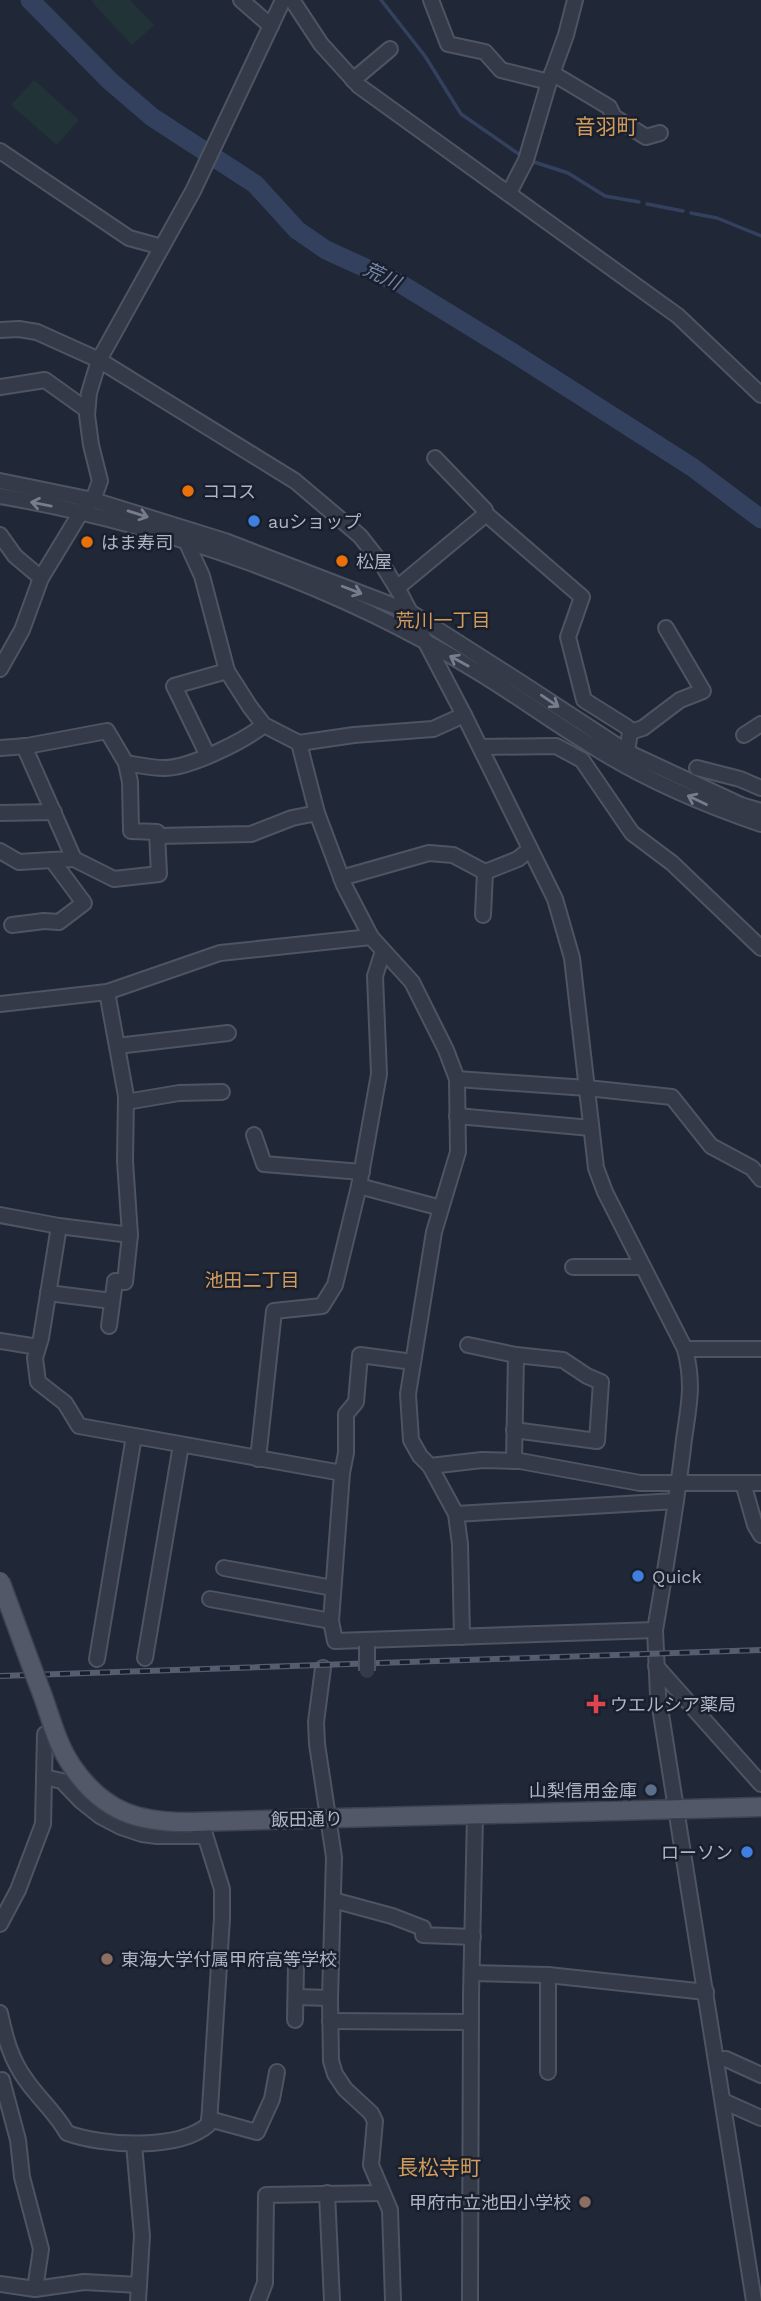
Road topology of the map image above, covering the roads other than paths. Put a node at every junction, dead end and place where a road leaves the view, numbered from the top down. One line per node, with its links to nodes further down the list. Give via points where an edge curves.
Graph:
1 (241, 0): 6 (street)
2 (283, 0): 6 (street)
3 (292, 0): 9 (street, via 321,44)
4 (431, 0): 8 (street, via 447,44 485,52 501,70)
5 (575, 0): 8 (street)
6 (270, 28): 13 (street)
7 (390, 48): 9 (street)
8 (551, 77): 10 (street, via 609,107 614,117 646,137); 12 (street, via 526,160)
9 (353, 80): 12 (street)
10 (660, 133)
11 (0, 151): 13 (street, via 129,238)
12 (509, 193): 17 (street, via 678,316)
13 (164, 242): 15 (street)
14 (0, 330): 15 (street, via 37,332)
15 (99, 360): 18 (street); 29 (street, via 295,481 360,536)
16 (0, 387): 18 (street, via 45,380)
17 (761, 395)
18 (87, 410): 23 (street, via 100,481)
19 (435, 458): 25 (street)
20 (0, 475): 21 (street)
21 (0, 481): 23 (street)
22 (0, 496): 24 (street, one-way to 22)
23 (93, 500): 24 (street); 30 (street, one-way to 30, via 225,541)
24 (81, 512): 27 (street); 28 (street)
25 (486, 514): 29 (street); 38 (street, via 582,597 568,637 584,701)
26 (0, 535): 28 (street, via 15,556)
27 (186, 541): 32 (street, via 349,604); 34 (street, via 202,576)
28 (41, 578): 33 (street, via 22,630)
29 (397, 588): 30 (street)
30 (410, 612): 32 (street); 45 (street, one-way to 45)
31 (666, 628): 38 (street, via 703,691)
32 (425, 642): 35 (street); 41 (street, one-way to 32)
33 (0, 669)
34 (228, 671): 37 (street); 46 (street, via 174,686)
35 (464, 715): 40 (street, via 433,729); 43 (street)
36 (761, 724): 39 (street)
37 (264, 725): 40 (street); 46 (street)
38 (630, 732): 45 (street)
39 (744, 735)
40 (299, 743): 54 (street)
41 (590, 745): 47 (street); 55 (street, one-way to 41, via 721,811)
42 (24, 746): 44 (street); 48 (street, via 107,731); 52 (street)
43 (480, 747): 47 (street, via 556,746); 57 (street)
44 (0, 748)
45 (626, 752): 51 (street)
46 (208, 756): 48 (street, via 164,768)
47 (580, 759): 66 (street, via 632,833 672,863)
48 (126, 763): 56 (street, via 131,831 157,832)
49 (697, 768): 50 (street)
50 (761, 788)
51 (761, 811)
52 (54, 812): 53 (street); 59 (street)
53 (0, 813)
54 (317, 813): 56 (street, via 251,834); 62 (street)
55 (761, 824)
56 (157, 836): 59 (street, via 159,874 114,879)
57 (530, 849): 61 (street); 73 (street, via 555,899 572,958)
58 (0, 851): 60 (street, via 19,862)
59 (74, 859): 60 (street)
60 (52, 860): 64 (street, via 83,903 59,922)
61 (485, 872): 62 (street, via 453,855 429,853); 63 (street)
62 (341, 878): 65 (street)
63 (483, 915)
64 (12, 925)
65 (371, 937): 67 (street); 68 (street, via 220,953)
66 (761, 948)
67 (383, 951): 72 (street, via 412,982); 79 (street, via 375,976 379,1074)
68 (107, 992): 69 (street); 71 (street)
69 (0, 1004)
70 (228, 1033): 71 (street)
71 (117, 1046): 75 (street)
72 (457, 1079): 73 (street); 76 (street)
73 (587, 1088): 77 (street); 80 (street, via 671,1097 711,1146 752,1168)
74 (222, 1092): 75 (street)
75 (126, 1102): 84 (street)
76 (457, 1116): 77 (street); 81 (street, via 458,1152)
77 (591, 1128): 85 (street, via 596,1168 605,1192)
78 (254, 1135): 79 (street, via 264,1164)
79 (360, 1179): 81 (street); 100 (street, via 335,1284 322,1306 274,1311)
80 (761, 1179)
81 (441, 1208): 96 (street)
82 (0, 1215): 83 (street)
83 (59, 1226): 84 (street); 87 (street)
84 (130, 1235): 88 (street, via 125,1282 115,1281)
85 (643, 1266): 86 (street); 93 (street)
86 (573, 1267)
87 (48, 1293): 88 (street); 92 (street)
88 (112, 1301): 89 (street)
89 (109, 1326)
90 (0, 1341): 92 (street)
91 (468, 1345): 95 (street)
92 (38, 1347): 98 (street, via 38,1382 65,1404 79,1426)
93 (685, 1349): 94 (street); 106 (street, via 692,1384)
94 (761, 1349)
95 (516, 1355): 97 (street); 97 (street, via 563,1360 601,1382 597,1441)
96 (413, 1362): 102 (street, via 408,1394 411,1440); 103 (street, via 360,1356 356,1402 346,1414)
97 (514, 1430): 101 (street)
98 (134, 1436): 99 (street); 119 (street)
99 (181, 1445): 100 (street); 118 (street)
100 (258, 1460): 103 (street)
101 (514, 1461): 102 (street); 106 (street, via 640,1483)
102 (430, 1465): 108 (street)
103 (342, 1473): 112 (street)
104 (743, 1483): 105 (street); 106 (street); 109 (street)
105 (761, 1483)
106 (680, 1485): 107 (street)
107 (676, 1501): 108 (street); 115 (street)
108 (456, 1514): 116 (street)
109 (761, 1535)
110 (224, 1568): 112 (street)
111 (0, 1581): 130 (main road, 飯田通り, bridge, via 71,1765 89,1787 121,1811)
112 (333, 1588): 114 (street)
113 (210, 1599): 114 (street)
114 (331, 1621): 116 (street, via 335,1641)
115 (655, 1630): 116 (street); 120 (street)
116 (462, 1637)
117 (367, 1646): 122 (street, bridge)
118 (145, 1658)
119 (97, 1659)
120 (656, 1666): 125 (street); 127 (street)
121 (323, 1668): 129 (street, via 317,1744)
122 (368, 1671)
123 (45, 1734): 124 (street)
124 (44, 1777): 130 (street, via 62,1781 100,1816 142,1834 157,1836); 132 (street, via 44,1824)
125 (761, 1784)
126 (761, 1807): 127 (main road, 飯田通り)
127 (677, 1809): 128 (main road, 飯田通り); 137 (street)
128 (475, 1816): 129 (main road, 飯田通り); 133 (street)
129 (330, 1818): 130 (main road, 飯田通り); 131 (street)
130 (199, 1827): 152 (street, via 222,1889)
131 (333, 1900): 133 (street, via 423,1928 423,1935); 139 (street)
132 (0, 1924)
133 (472, 1937): 135 (street)
134 (296, 1965): 138 (street)
135 (472, 1973): 136 (street); 143 (street)
136 (548, 1975): 137 (street); 146 (street)
137 (706, 1993): 144 (street)
138 (296, 1997): 139 (street); 141 (street)
139 (330, 1998): 142 (street)
140 (0, 2013): 148 (street, via 6,2042)
141 (295, 2020)
142 (330, 2021): 143 (street); 155 (street, via 335,2074 374,2121 371,2165)
143 (471, 2022): 165 (street)
144 (717, 2060): 147 (street, via 726,2059); 150 (street)
145 (277, 2072): 152 (street, via 272,2099 257,2132)
146 (548, 2072)
147 (761, 2075)
148 (24, 2078): 149 (street); 153 (street, via 67,2133)
149 (1, 2081): 159 (street, via 41,2249)
150 (723, 2101): 151 (street); 156 (street)
151 (761, 2118)
152 (209, 2119): 153 (street, via 200,2132 185,2137)
153 (134, 2144): 158 (street, via 142,2236)
154 (327, 2193): 155 (street); 162 (street, via 266,2195 265,2283); 163 (street)
155 (382, 2193): 164 (street, via 390,2210)
156 (756, 2283): 166 (street)
157 (0, 2284): 159 (street)
158 (139, 2285): 160 (street, via 83,2281); 161 (street)
159 (35, 2289): 160 (street)
160 (55, 2294)
161 (138, 2301)
162 (258, 2301)
163 (331, 2301)
164 (393, 2301)
165 (470, 2301)
166 (754, 2301)

